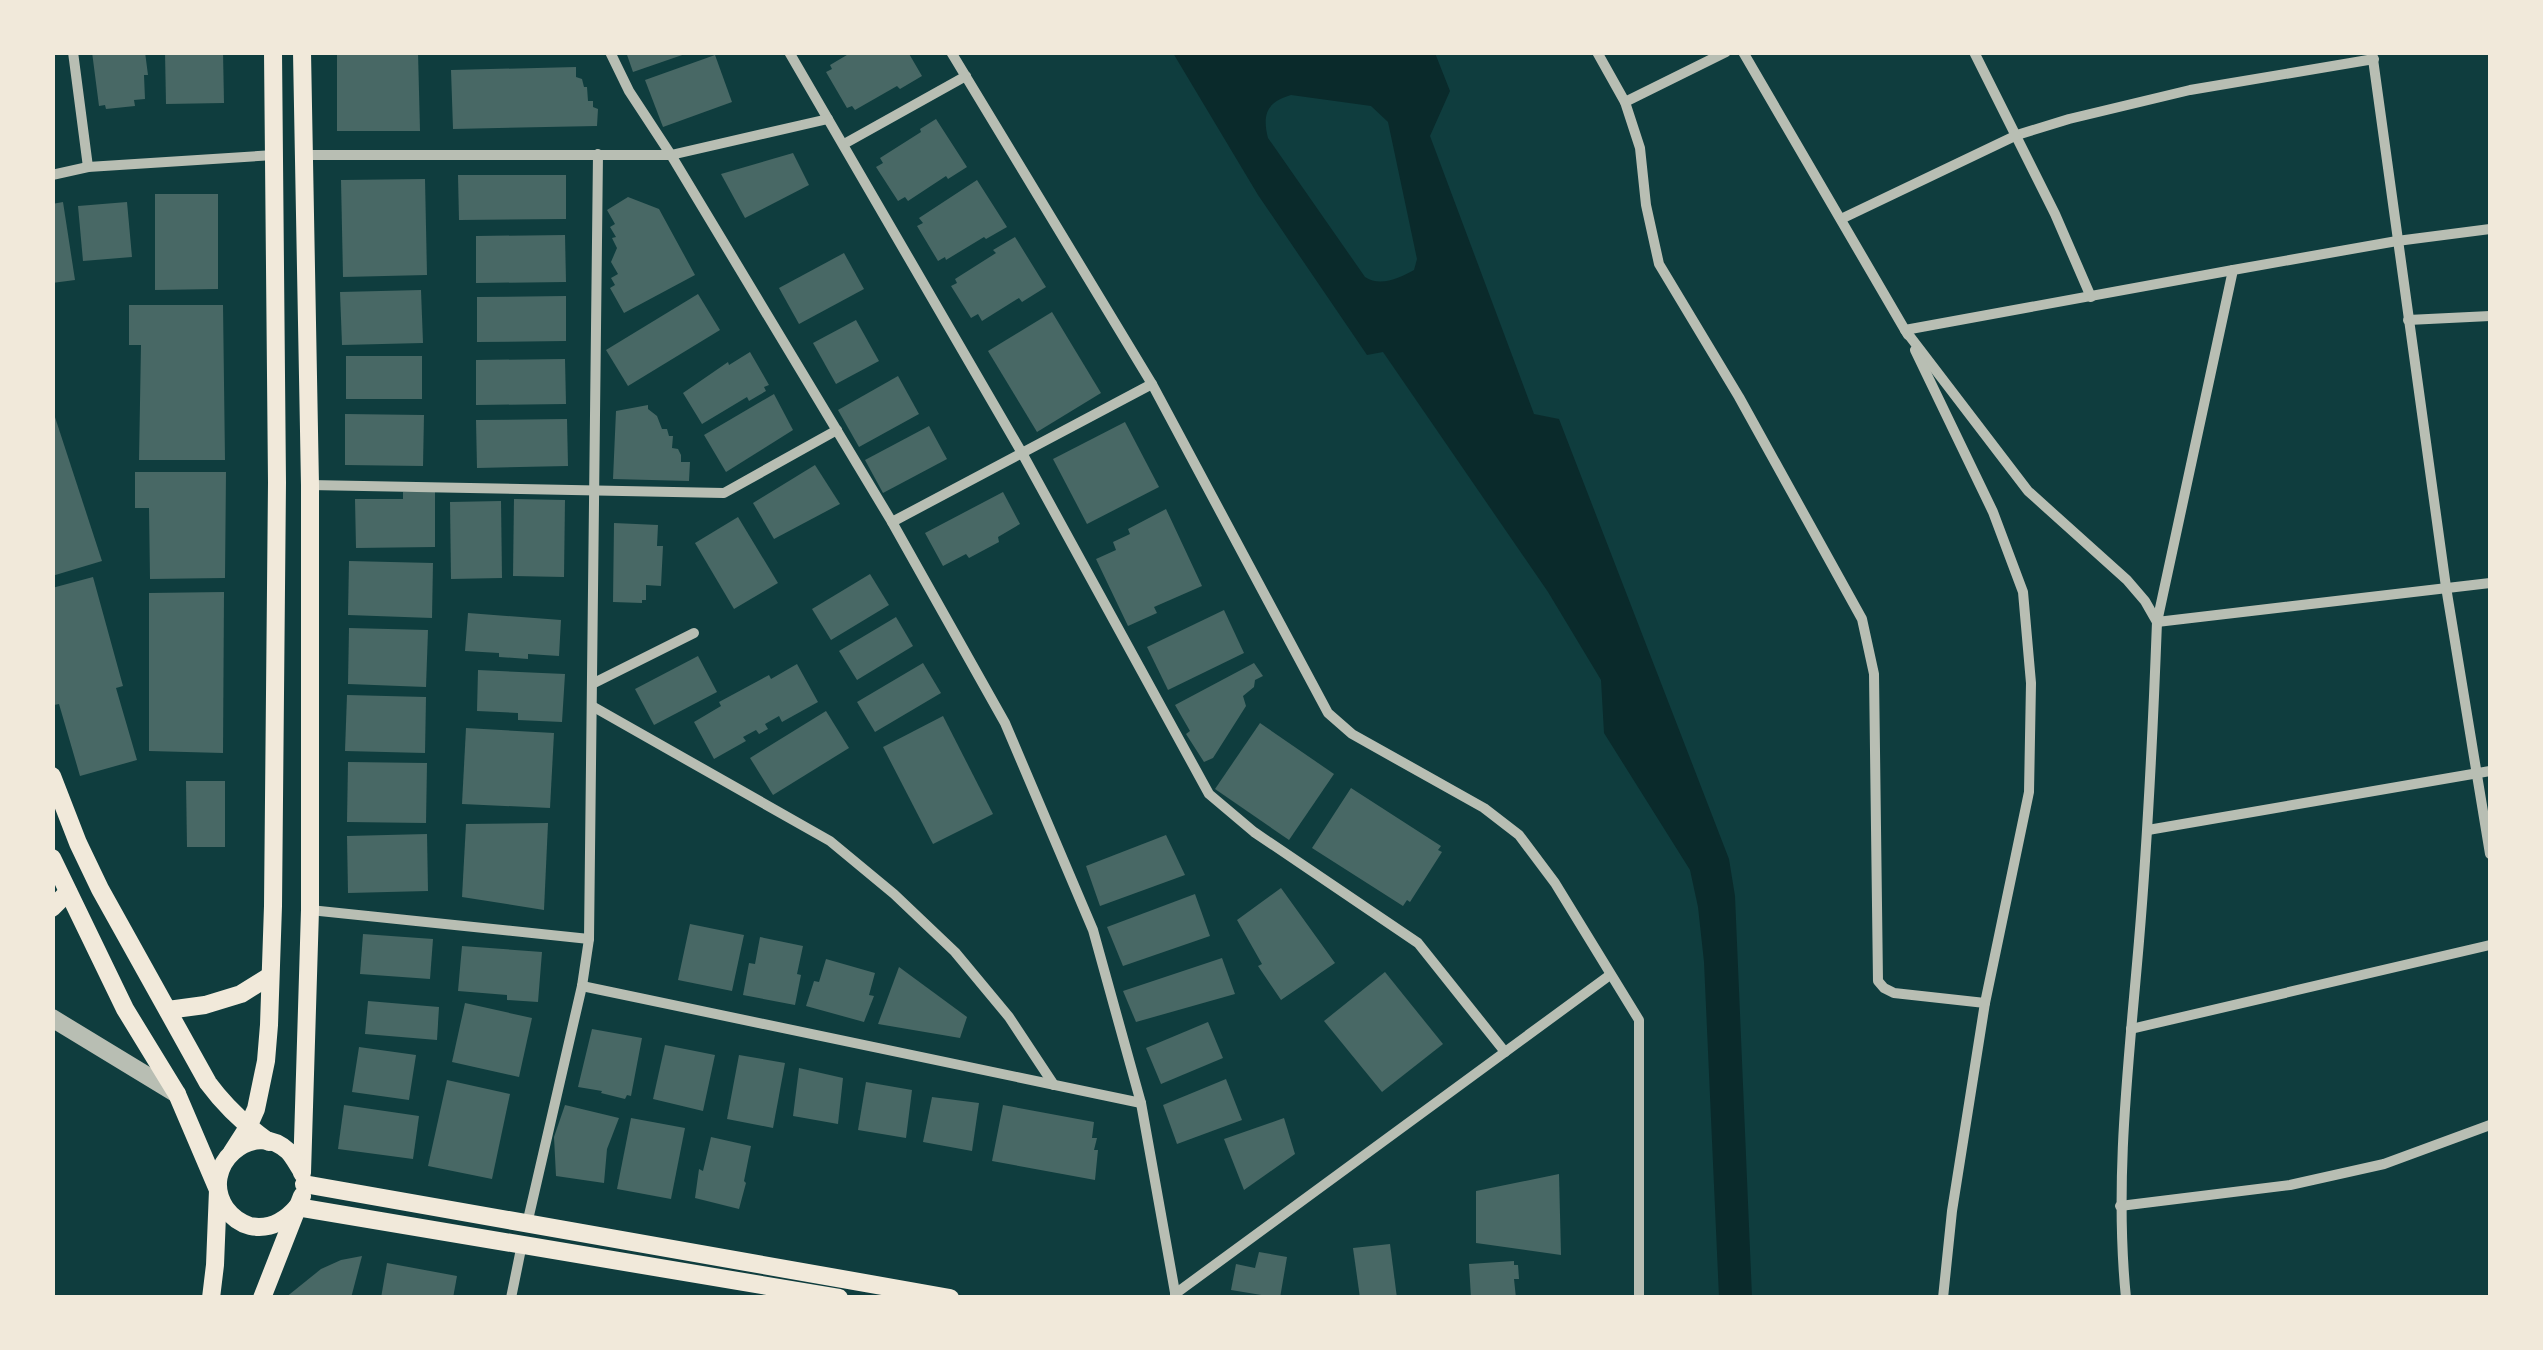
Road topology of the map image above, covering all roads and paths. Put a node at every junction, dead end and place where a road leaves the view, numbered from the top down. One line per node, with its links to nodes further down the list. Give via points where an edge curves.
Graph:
1 (73, 52): 21 (street)
2 (273, 52): 18 (main road)
3 (302, 52): 19 (main road)
4 (610, 52): 20 (street)
5 (790, 52): 14 (street)
6 (951, 52): 12 (street)
7 (1597, 52): 13 (street)
8 (1726, 52): 13 (street)
9 (1743, 52): 23 (street)
10 (1974, 52): 15 (street)
11 (2373, 56): 15 (street, via 2190,90); 25 (street)
12 (966, 76): 16 (street); 31 (street)
13 (1626, 102): 57 (street, via 1659,264 1862,618 1874,674 1878,981 1894,993)
14 (828, 119): 16 (street); 20 (street)
15 (2017, 135): 23 (street); 27 (street)
16 (844, 144): 33 (street)
17 (598, 154): 19 (street); 20 (street); 35 (street)
18 (274, 155): 21 (street); 55 (main road)
19 (303, 155): 34 (main road)
20 (670, 155): 32 (street)
21 (88, 167): 22 (street)
22 (52, 175)
23 (1841, 218): 30 (street)
24 (2490, 230): 25 (street)
25 (2398, 241): 26 (street); 29 (street)
26 (2234, 270): 27 (street); 39 (street)
27 (2091, 298): 30 (street)
28 (2490, 316): 29 (street)
29 (2408, 320): 38 (street)
30 (1906, 330): 39 (street, via 2028,490 2128,580); 57 (street, via 1993,512 2023,592 2031,683 2029,792)
31 (1152, 384): 33 (street); 54 (street, via 1328,713 1519,835)
32 (837, 430): 35 (street, via 724,493); 36 (street)
33 (1022, 453): 36 (street); 61 (street, via 1209,794 1418,943)
34 (310, 485): 35 (street); 51 (main road)
35 (594, 491): 41 (street)
36 (892, 522): 64 (street, via 1005,723 1093,930)
37 (2490, 583): 38 (street)
38 (2446, 587): 39 (street); 44 (street)
39 (2157, 622): 46 (street)
40 (694, 633): 41 (street)
41 (592, 684): 42 (street)
42 (592, 706): 52 (street); 62 (street, via 830,842 882,883 1010,1016)
43 (2490, 771): 44 (street)
44 (2476, 772): 46 (street); 47 (street)
45 (52, 776): 58 (main road, via 100,889)
46 (2148, 830): 60 (street)
47 (2490, 854)
48 (52, 858): 49 (main road)
49 (68, 892): 50 (main road); 63 (main road, via 125,1009)
50 (52, 908)
51 (310, 910): 52 (street); 69 (main road)
52 (590, 939): 56 (street)
53 (2490, 945): 60 (street)
54 (1610, 975): 61 (street); 82 (street, via 1639,1020)
55 (270, 976): 58 (main road, via 241,994); 66 (main road, via 266,1061)
56 (582, 986): 62 (street); 73 (street)
57 (1985, 1003): 83 (street)
58 (168, 1010): 66 (main road, via 208,1082)
59 (52, 1018): 63 (street)
60 (2132, 1029): 72 (street)
61 (1505, 1052): 76 (street)
62 (1054, 1085): 64 (street)
63 (177, 1094): 70 (main road)
64 (1141, 1103): 76 (street)
65 (2490, 1125): 72 (street, via 2384,1164 2290,1186)
66 (248, 1127): 67 (main road); 68 (main road)
67 (269, 1142): 68 (main road); 69 (main road, via 290,1152)
68 (232, 1152): 70 (main road)
69 (303, 1178): 71 (main road); 73 (main road)
70 (218, 1190): 71 (main road, via 230,1214 255,1227 280,1222); 78 (main road)
71 (298, 1206): 74 (main road); 77 (main road)
72 (2120, 1206): 84 (street)
73 (527, 1224): 81 (main road)
74 (522, 1244): 75 (main road); 79 (street)
75 (778, 1292): 80 (main road)
76 (1176, 1296)
77 (262, 1297)
78 (211, 1298)
79 (511, 1298)
80 (839, 1298)
81 (950, 1298)
82 (1639, 1298)
83 (1943, 1298)
84 (2126, 1298)

